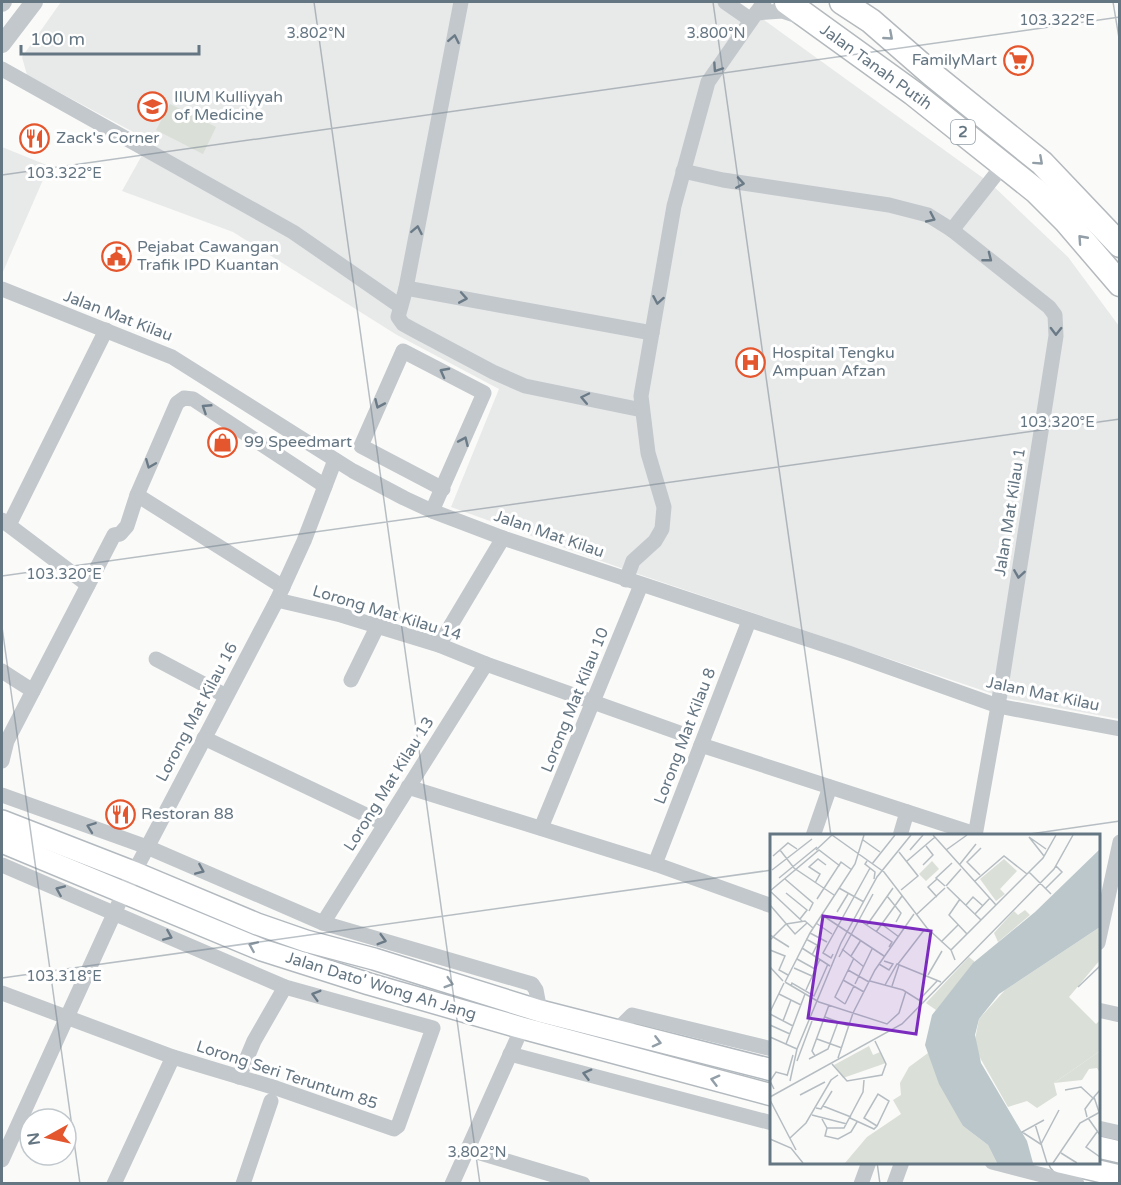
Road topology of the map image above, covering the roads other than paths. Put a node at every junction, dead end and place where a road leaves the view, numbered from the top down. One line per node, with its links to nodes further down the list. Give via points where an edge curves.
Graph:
1 (34, 2): 10 (street)
2 (461, 2): 17 (street, one-way to 2)
3 (725, 2): 7 (street)
4 (787, 2): 8 (highway, Jalan Tanah Putih / 2)
5 (803, 2): 9 (highway)
6 (842, 2): 15 (highway, Jalan Tanah Putih / 2, one-way to 15, via 871,21 1042,163)
7 (757, 12): 8 (street, via 782,11); 13 (street, Lorong Mat Kilau 10, one-way to 13, via 708,82)
8 (820, 25): 9 (highway, Jalan Tanah Putih / 2)
9 (845, 42): 12 (highway, Jalan Tanah Putih / 2)
10 (2, 44)
11 (2, 69): 19 (street, via 297,234)
12 (1004, 164): 14 (street); 16 (highway, Jalan Tanah Putih / 2, one-way to 12, via 1066,221)
13 (683, 171): 14 (street, Jalan Mat Kilau 1, one-way to 14, via 911,210); 21 (street, Lorong Mat Kilau 10, one-way to 21)
14 (952, 230): 43 (street, Jalan Mat Kilau 1, one-way to 43, via 1049,307 1057,326)
15 (1119, 245)
16 (1119, 284)
17 (406, 288): 19 (street); 21 (street, one-way to 21)
18 (2, 292): 20 (street, Jalan Mat Kilau)
19 (400, 306): 22 (street, one-way to 19, via 525,386 403,324 398,317)
20 (106, 330): 23 (street, Jalan Mat Kilau, via 172,357); 28 (street)
21 (652, 333): 22 (street, Lorong Mat Kilau 10, via 642,385)
22 (642, 410): 30 (street, Lorong Mat Kilau 10, via 648,453 664,507 662,529 633,561)
23 (335, 460): 24 (street, Lorong Mat Kilau 16); 27 (street, Jalan Mat Kilau)
24 (325, 486): 26 (street, one-way to 26, via 193,399 184,398 177,403); 32 (street, Lorong Mat Kilau 16)
25 (443, 489): 25 (street, one-way to 25, via 484,393 403,351 361,446); 27 (street)
26 (137, 495): 31 (street, via 125,530 114,535); 32 (street, Lorong Mat Kilau 14)
27 (432, 511): 29 (street, Jalan Mat Kilau)
28 (5, 522): 31 (street)
29 (503, 538): 30 (street, Jalan Mat Kilau); 35 (street)
30 (634, 582): 33 (street, Jalan Mat Kilau); 42 (street, Lorong Mat Kilau 10)
31 (88, 585): 40 (street)
32 (280, 593): 34 (street, Lorong Mat Kilau 14); 41 (street, Lorong Mat Kilau 16)
33 (749, 621): 43 (street, Jalan Mat Kilau); 47 (street, Lorong Mat Kilau 8)
34 (378, 625): 35 (street, Lorong Mat Kilau 14); 39 (street)
35 (439, 645): 37 (street, Lorong Mat Kilau 14)
36 (156, 659): 41 (street)
37 (486, 664): 42 (street, Lorong Mat Kilau 14); 50 (street, Lorong Mat Kilau 13)
38 (2, 671): 40 (street)
39 (351, 680)
40 (33, 691): 48 (street)
41 (226, 696): 46 (street, Lorong Mat Kilau 16)
42 (592, 703): 45 (street, Lorong Mat Kilau 14); 55 (street, Lorong Mat Kilau 10)
43 (998, 706): 44 (street, Jalan Mat Kilau); 59 (street, Jalan Mat Kilau 1)
44 (1119, 729)
45 (680, 733)
46 (204, 738): 54 (street); 62 (street, Lorong Mat Kilau 16)
47 (701, 745): 49 (street); 64 (street, Lorong Mat Kilau 8)
48 (2, 760)
49 (830, 787): 52 (street); 56 (street)
50 (408, 788): 54 (street, Lorong Mat Kilau 13); 55 (street)
51 (2, 795): 62 (street, one-way to 51)
52 (907, 812): 57 (street); 58 (street)
53 (2, 821): 66 (main road, Jalan Dato' Wong Ah Jang)
54 (385, 824): 70 (street, Lorong Mat Kilau 13)
55 (541, 828): 64 (street)
56 (814, 834)
57 (901, 834)
58 (972, 834)
59 (975, 834)
60 (2, 842): 67 (main road, Jalan Dato' Wong Ah Jang)
61 (1119, 842): 63 (street)
62 (147, 847): 66 (street, Lorong Mat Kilau 16); 70 (street, one-way to 70)
63 (1118, 858): 71 (street)
64 (655, 864): 68 (street)
65 (2, 865): 69 (street, one-way to 65)
66 (133, 872): 67 (street, Lorong Mat Kilau 16); 77 (main road, Jalan Dato' Wong Ah Jang, one-way to 77, via 306,941)
67 (124, 892): 69 (street, Lorong Mat Kilau 16); 72 (main road, Jalan Dato' Wong Ah Jang, one-way to 67, via 262,950)
68 (770, 906)
69 (114, 913): 73 (street, one-way to 73); 79 (street, Lorong Mat Kilau 16)
70 (322, 922): 77 (street, one-way to 77, via 532,984)
71 (1100, 934)
72 (369, 984): 75 (street); 80 (main road, Jalan Dato' Wong Ah Jang)
73 (285, 987): 75 (street, one-way to 73); 86 (street)
74 (2, 993): 79 (street, Lorong Seri Teruntum 85)
75 (355, 1007): 86 (street, Lorong Seri Teruntum 85, via 433,1028 396,1128)
76 (1100, 1010): 78 (street)
77 (540, 1011): 83 (main road, Jalan Dato' Wong Ah Jang, via 615,1032)
78 (1119, 1015)
79 (66, 1018): 84 (street, Lorong Seri Teruntum 85); 95 (street, Lorong Mat Kilau 16)
80 (522, 1028): 82 (street); 87 (main road, Jalan Dato' Wong Ah Jang, one-way to 80)
81 (770, 1049): 83 (street)
82 (510, 1053): 89 (street, one-way to 82); 93 (street)
83 (750, 1054): 85 (main road, Jalan Dato' Wong Ah Jang)
84 (173, 1058): 86 (street, Lorong Seri Teruntum 85); 101 (street)
85 (770, 1069)
86 (238, 1077)
87 (770, 1095)
88 (271, 1101): 102 (street)
89 (768, 1122)
90 (1100, 1128): 91 (street)
91 (1119, 1133)
92 (1100, 1147): 94 (main road)
93 (467, 1149): 103 (street); 104 (street)
94 (1119, 1152)
95 (2, 1160)
96 (867, 1164): 105 (street)
97 (901, 1164): 106 (street)
98 (1000, 1164): 107 (street)
99 (1068, 1164): 100 (main road)
100 (1119, 1176)
101 (114, 1184)
102 (243, 1184)
103 (452, 1184)
104 (582, 1184)
105 (861, 1184)
106 (894, 1184)
107 (1077, 1184)

